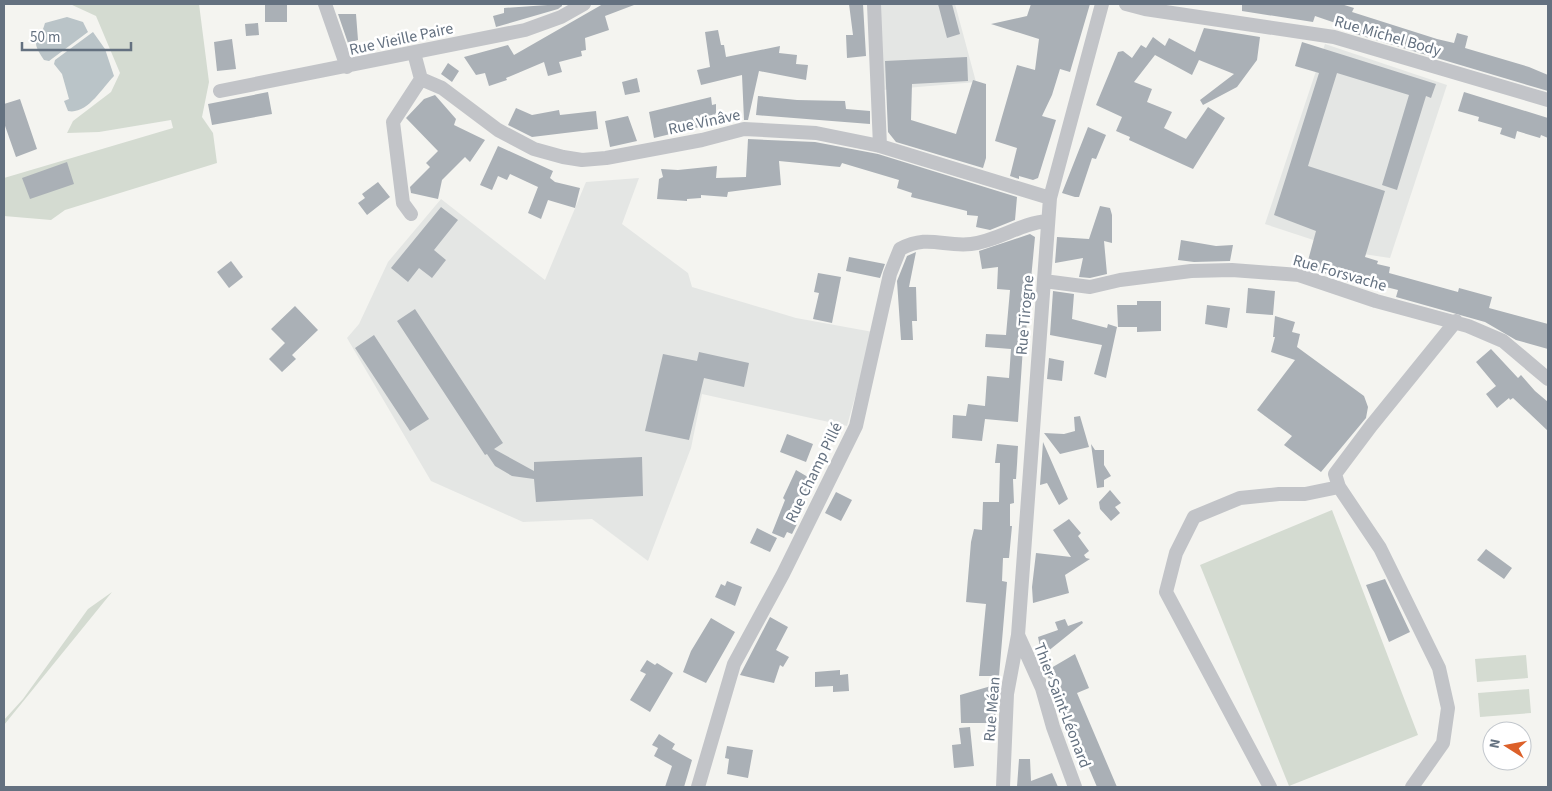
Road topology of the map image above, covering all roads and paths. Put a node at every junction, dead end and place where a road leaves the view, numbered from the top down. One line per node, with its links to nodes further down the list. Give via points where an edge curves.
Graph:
1 (325, 4): 8 (street)
2 (584, 4): 7 (street, Rue Vieille Paire, via 561,17 525,30)
3 (874, 4): 12 (street)
4 (1102, 4): 13 (street, Rue Tirogne)
5 (1126, 4): 6 (street, Rue Michel Body)
6 (1160, 7): 11 (street, Rue Michel Body, via 1334,37)
7 (414, 53): 8 (street, Rue Vieille Paire); 9 (street)
8 (347, 67): 10 (street, Rue Vieille Paire)
9 (419, 73): 12 (street, Rue Vinâve, via 498,130 534,150 582,160 622,156 744,129 816,133); 14 (street, via 393,122 403,203)
10 (220, 91)
11 (1548, 100)
12 (880, 146): 13 (street, Rue Vinâve)
13 (1050, 198): 15 (street, Rue Tirogne)
14 (411, 214)
15 (1048, 221): 16 (street, Rue Tirogne); 21 (street, Rue Champ Pillé, via 971,244 928,240 900,249 890,274 856,426 783,574 734,664)
16 (1044, 282): 17 (street, Rue Forsvache, via 1090,287 1191,271 1232,270 1299,275); 20 (street, Rue Tirogne)
17 (1456, 321): 18 (street, Rue Forsvache, via 1503,341); 19 (street, via 1335,474)
18 (1548, 379)
19 (1339, 486): 24 (street, via 1305,494 1240,498 1194,517 1176,552 1166,592); 25 (street, via 1380,548 1439,668 1448,708 1443,743)
20 (1018, 635): 22 (street, Rue Méan, via 1007,694); 23 (street, Thier Saint-Léonard, via 1042,688 1052,727)
21 (698, 787)
22 (1003, 787)
23 (1075, 787)
24 (1270, 787)
25 (1412, 787)

